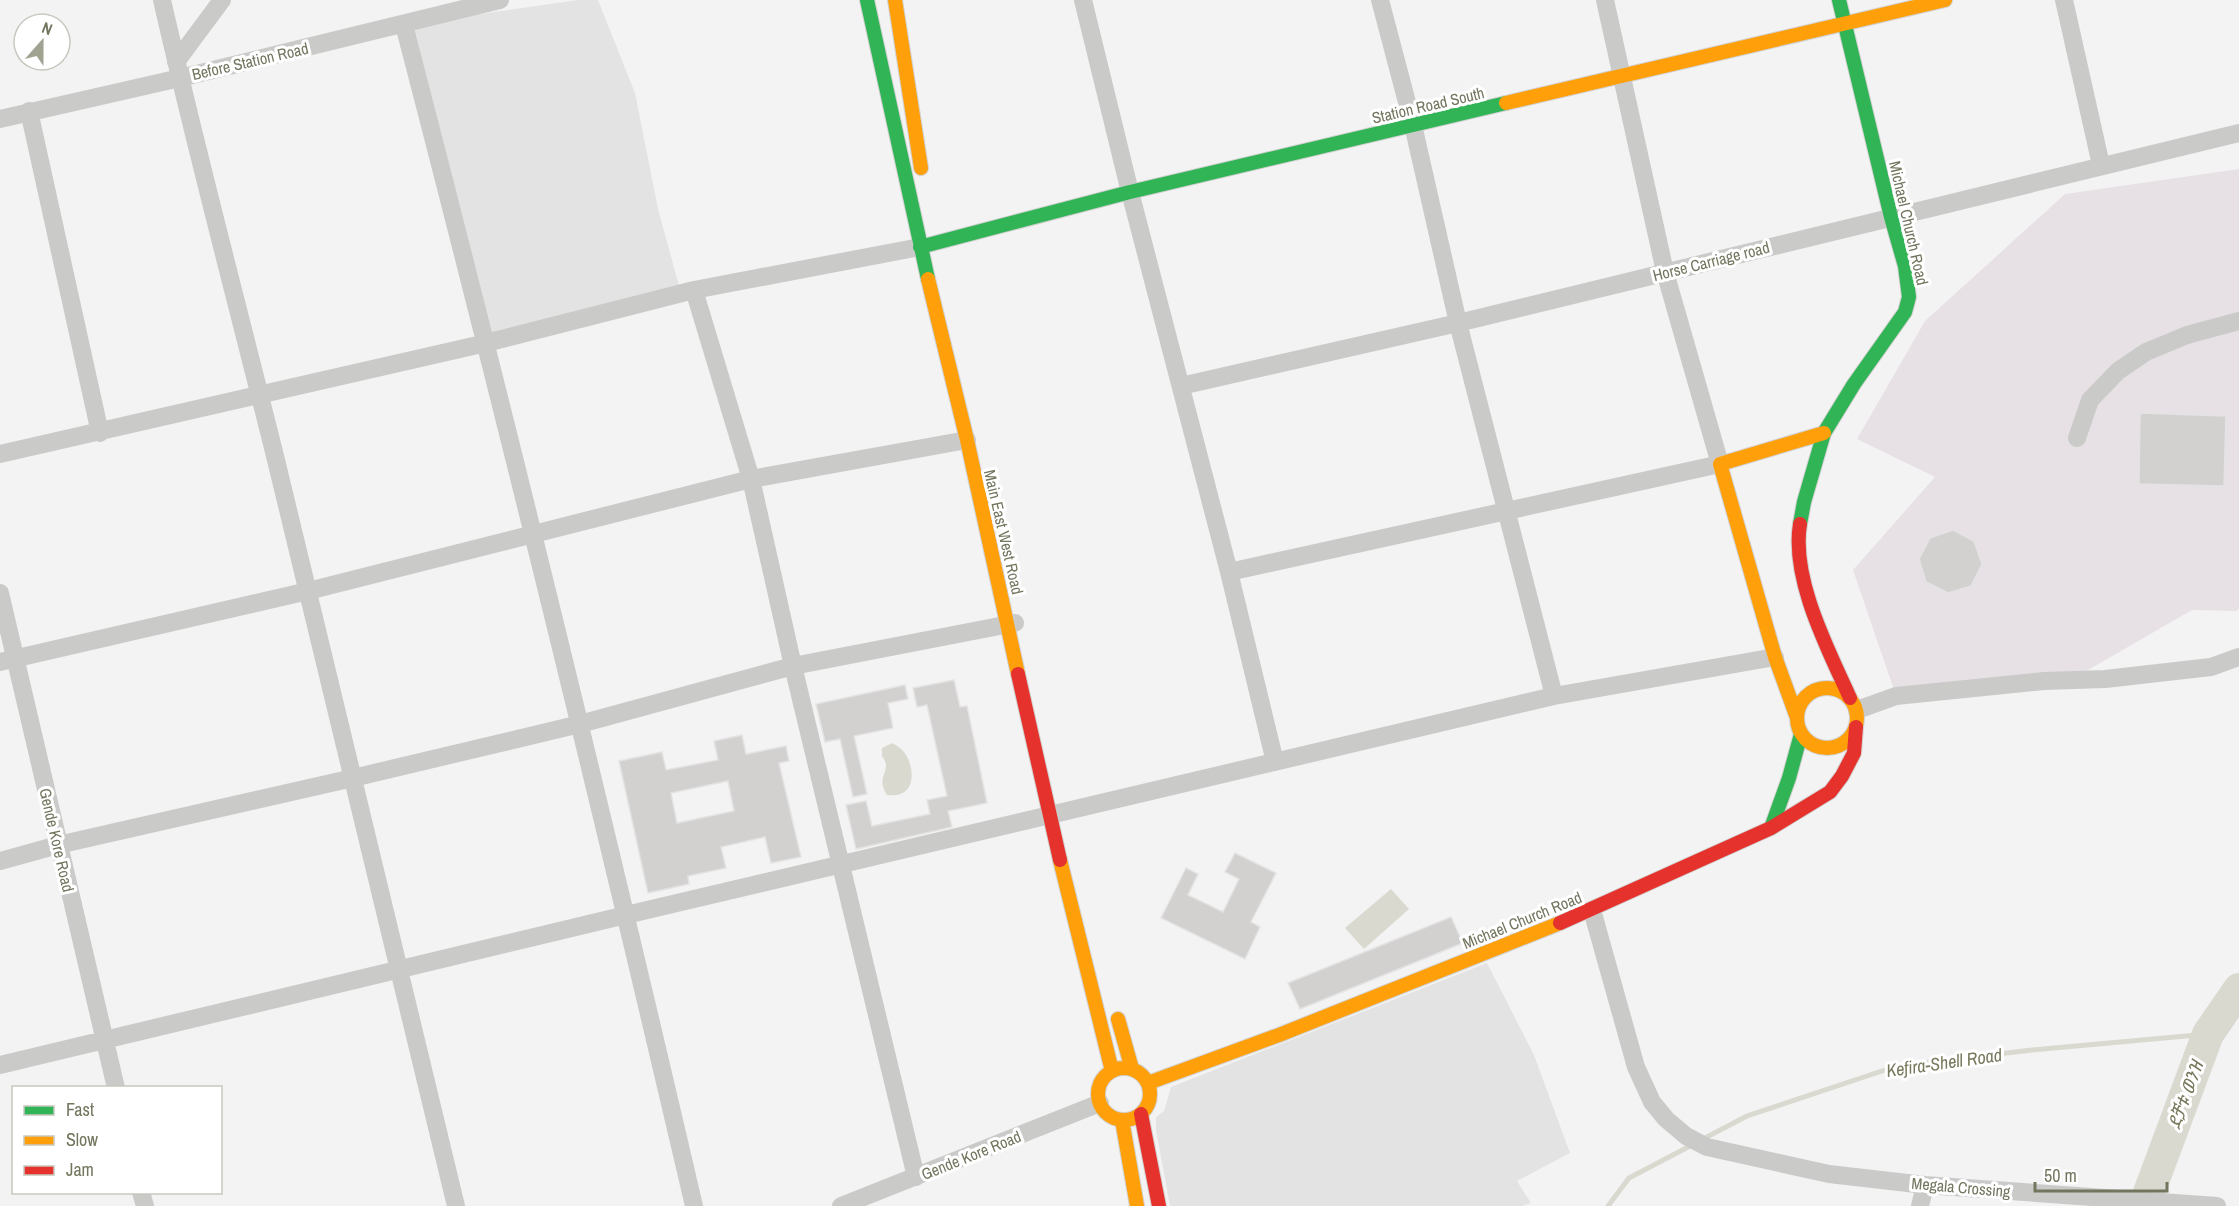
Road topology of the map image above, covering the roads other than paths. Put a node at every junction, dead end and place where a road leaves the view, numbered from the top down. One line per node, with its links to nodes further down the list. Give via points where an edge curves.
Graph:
1 (162, 0): 14 (street)
2 (222, 0): 14 (street)
3 (867, 0): 25 (main road, Main East West Road)
4 (896, 0): 21 (main road)
5 (1083, 0): 22 (street)
6 (1380, 0): 18 (street)
7 (1605, 0): 15 (street)
8 (1839, 0): 13 (main road, Michael Church Road)
9 (1945, 0): 13 (main road, Station Road South)
10 (2064, 0): 20 (street)
11 (492, 1): 12 (street, Before Station Road)
12 (404, 25): 14 (street, Before Station Road); 30 (street)
13 (1844, 25): 15 (main road, Station Road South); 24 (main road, Michael Church Road)
14 (178, 70): 16 (street, Before Station Road); 32 (street)
15 (1622, 76): 18 (main road, Station Road South); 26 (street)
16 (29, 111): 17 (street, Before Station Road); 33 (street)
17 (0, 119)
18 (1413, 125): 22 (main road, Station Road South); 29 (street)
19 (2239, 133): 20 (street, Horse Carriage road)
20 (2101, 165): 24 (street, Horse Carriage road)
21 (924, 186)
22 (1130, 192): 25 (main road, Station Road South); 31 (street)
23 (927, 209): 25 (main road, Main East West Road)
24 (1891, 217): 26 (street, Horse Carriage road); 34 (main road, Michael Church Road, via 1905,266 1909,297 1905,312)
25 (926, 246): 27 (street); 36 (main road, Main East West Road); 45 (main road, Main East West Road)
26 (1665, 272): 29 (street, Horse Carriage road); 38 (street)
27 (694, 290): 30 (street); 39 (street)
28 (2239, 321): 35 (street, via 2146,351 2118,371 2090,400)
29 (1458, 323): 31 (street, Horse Carriage road); 40 (street)
30 (487, 343): 32 (street); 41 (street)
31 (1181, 386): 42 (street)
32 (260, 396): 33 (street); 43 (street)
33 (100, 433): 37 (street)
34 (1824, 434): 38 (main road); 51 (main road, Michael Church Road, via 1798,537 1802,572 1821,632)
35 (2077, 438)
36 (967, 440): 39 (street); 45 (main road, Main East West Road)
37 (0, 454)
38 (1720, 464): 40 (street); 46 (main road)
39 (751, 479): 41 (street); 49 (street)
40 (1507, 512): 42 (street); 50 (street)
41 (534, 534): 43 (street); 53 (street)
42 (1229, 572): 55 (street)
43 (308, 591): 48 (street); 56 (street)
44 (0, 593): 48 (street, Gende Kore Road)
45 (1014, 623): 49 (street); 57 (main road, Main East West Road)
46 (1775, 657): 50 (street); 52 (main road)
47 (2239, 657): 51 (street, via 2211,667 2105,680 2044,681 1896,696)
48 (8, 660): 59 (street, Gende Kore Road)
49 (793, 666): 53 (street); 61 (street)
50 (1554, 696): 55 (street)
51 (1854, 712): 52 (main road, via 1838,689 1819,688 1803,699); 54 (main road, via 1851,737 1843,744 1820,748); 58 (main road, Michael Church Road, via 1854,753 1842,776 1830,792)
52 (1796, 715): 54 (main road)
53 (580, 723): 56 (street); 64 (street)
54 (1800, 734): 58 (main road)
55 (1275, 762): 57 (street)
56 (354, 778): 59 (street); 65 (street)
57 (1055, 814): 61 (street); 62 (main road, Main East West Road); 70 (main road, Main East West Road)
58 (1771, 828): 63 (main road, Michael Church Road)
59 (58, 845): 60 (street); 67 (street, Gende Kore Road)
60 (0, 861)
61 (841, 865): 64 (street); 76 (street)
62 (1076, 868)
63 (1592, 910): 71 (main road, Michael Church Road); 77 (street, Megala Crossing, via 1636,1067 1652,1102 1686,1136 1707,1147 1829,1174)
64 (626, 915): 65 (street); 79 (street)
65 (397, 971): 67 (street); 78 (street)
66 (1114, 1002): 69 (main road)
67 (105, 1041): 68 (street); 72 (street, Gende Kore Road)
68 (0, 1065)
69 (1132, 1069): 70 (main road); 71 (main road)
70 (1112, 1071): 73 (main road, via 1098,1088)
71 (1148, 1083): 74 (main road, via 1150,1100)
72 (116, 1086)
73 (1100, 1103): 75 (main road, via 1109,1115); 76 (street, Gende Kore Road)
74 (1141, 1114): 75 (main road); 82 (main road)
75 (1122, 1120): 81 (main road)
76 (916, 1177): 80 (street, Gende Kore Road)
77 (1925, 1185): 83 (street); 84 (street, Megala Crossing)
78 (456, 1206)
79 (694, 1206)
80 (841, 1206)
81 (1137, 1206)
82 (1155, 1206)
83 (1920, 1206)
84 (2217, 1206)

